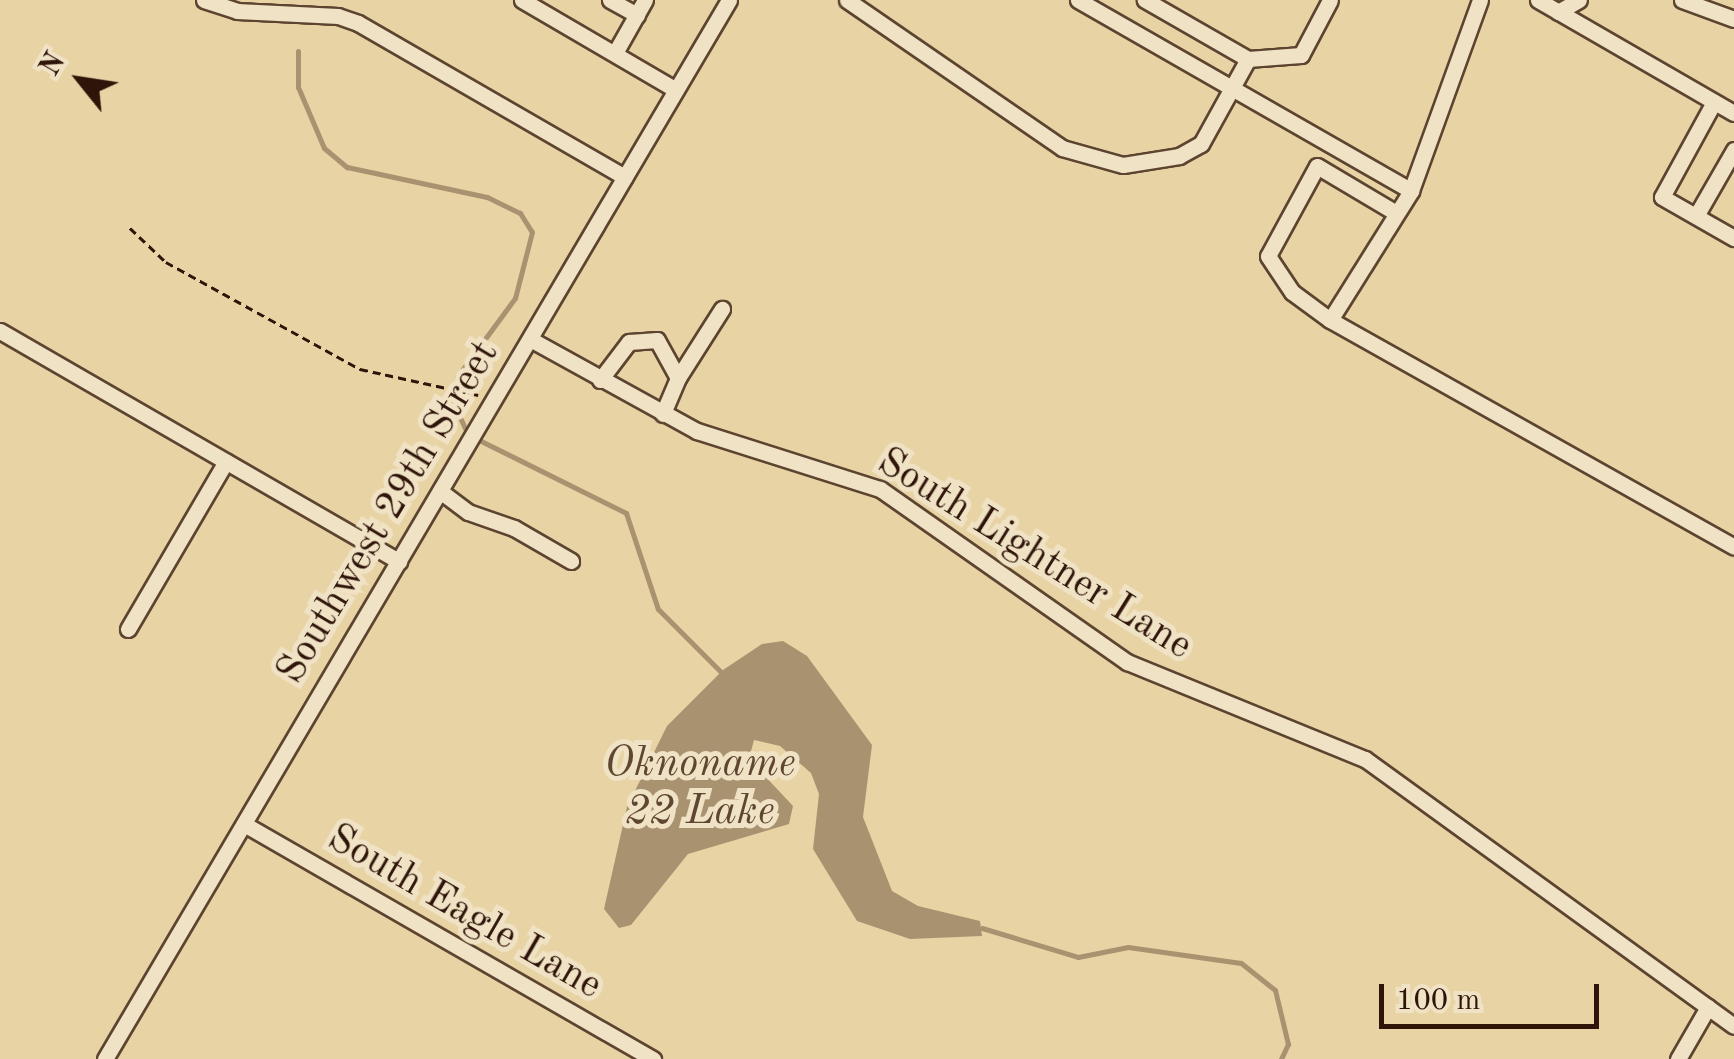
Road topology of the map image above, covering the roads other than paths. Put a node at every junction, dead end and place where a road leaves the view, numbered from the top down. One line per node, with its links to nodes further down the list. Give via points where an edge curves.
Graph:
1 (204, 0): 24 (street, via 237,11 358,23)
2 (522, 0): 17 (street)
3 (610, 0): 15 (street)
4 (646, 0): 15 (street)
5 (730, 0): 20 (street, Southwest 29th Street)
6 (847, 0): 19 (street, via 1062,148 1098,162 1143,165 1179,156 1201,144)
7 (1078, 0): 19 (street)
8 (1144, 0): 18 (street)
9 (1330, 0): 18 (street, via 1301,55)
10 (1480, 0): 25 (street)
11 (1538, 0): 14 (street)
12 (1579, 0): 14 (street)
13 (1682, 0): 16 (street)
14 (1558, 12): 21 (street)
15 (636, 15): 17 (street)
16 (1734, 19)
17 (615, 53): 20 (street)
18 (1248, 59): 19 (street)
19 (1233, 89): 25 (street)
20 (676, 90): 24 (street, Southwest 29th Street)
21 (1714, 102): 22 (street); 27 (street, via 1662,197)
22 (1734, 114)
23 (1734, 150): 27 (street)
24 (625, 177): 32 (street, Southwest 29th Street)
25 (1411, 191): 26 (street)
26 (1396, 213): 30 (street); 30 (street, via 1316,166 1268,256 1292,292)
27 (1696, 216): 28 (street)
28 (1734, 238)
29 (722, 310): 33 (street)
30 (1330, 320): 38 (street)
31 (0, 331): 36 (street)
32 (530, 339): 34 (street, South Lightner Lane); 37 (street, Southwest 29th Street)
33 (678, 378): 34 (street, via 665,348 637,338); 35 (street)
34 (600, 380): 35 (street, South Lightner Lane)
35 (664, 414): 43 (street, South Lightner Lane, via 718,440 880,489 1126,662 1365,759)
36 (226, 461): 39 (street); 41 (street)
37 (440, 492): 39 (street, Southwest 29th Street); 40 (street)
38 (1734, 547)
39 (399, 561): 42 (street, Southwest 29th Street)
40 (571, 561)
41 (128, 630)
42 (244, 824): 45 (street, Southwest 29th Street); 46 (street, South Eagle Lane)
43 (1708, 1007): 44 (street, South Lightner Lane); 47 (street)
44 (1734, 1026)
45 (106, 1059)
46 (653, 1059)
47 (1678, 1059)

